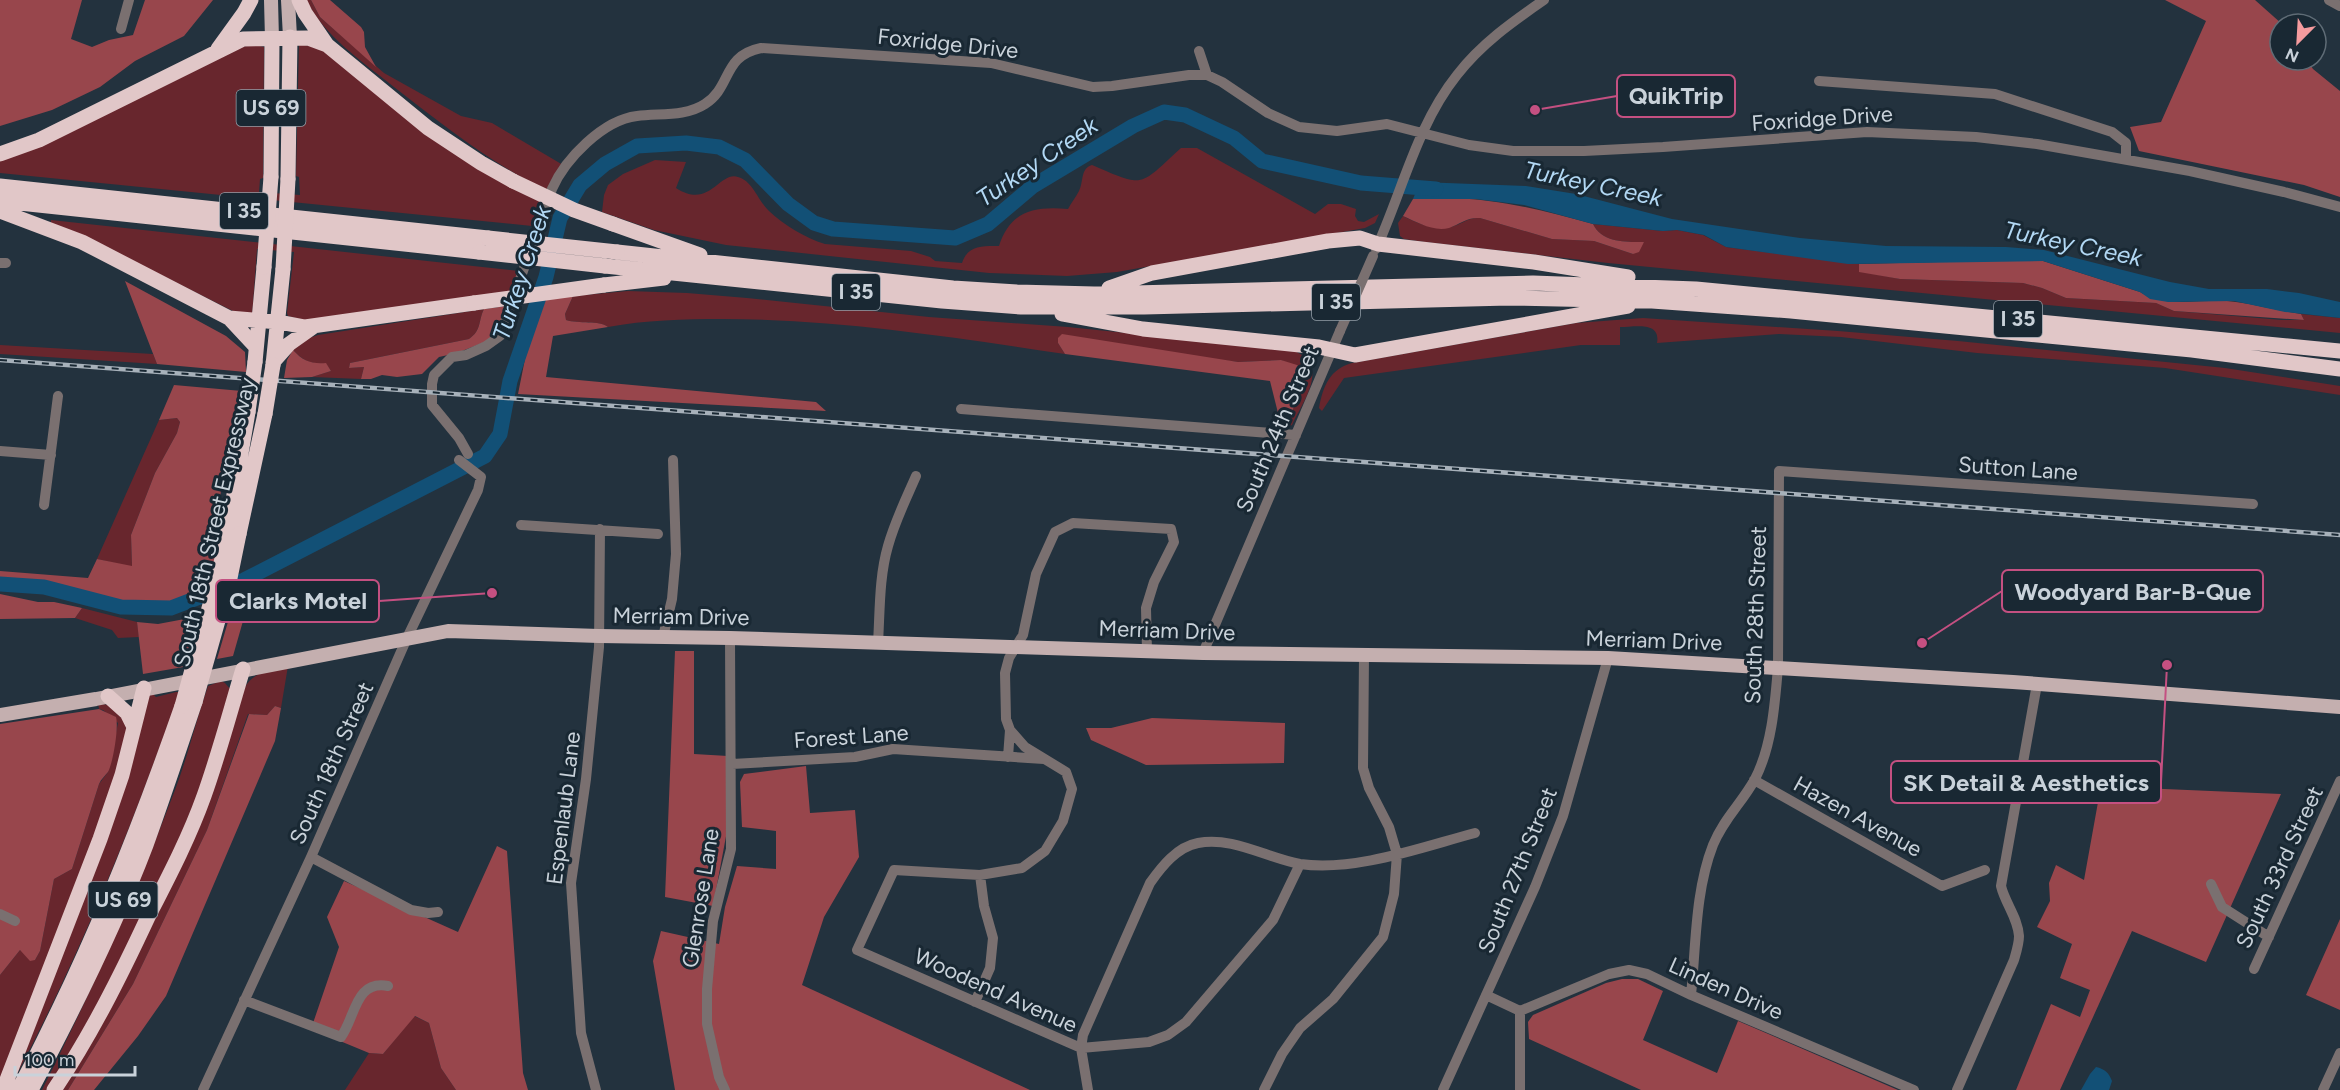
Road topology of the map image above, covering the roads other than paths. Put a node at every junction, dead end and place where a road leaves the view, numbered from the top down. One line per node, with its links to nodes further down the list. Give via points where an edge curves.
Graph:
1 (129, 0): 9 (street)
2 (251, 0): 13 (highway)
3 (271, 0): 11 (main road)
4 (288, 0): 10 (main road)
5 (299, 0): 12 (highway)
6 (1544, 0): 17 (street, South 24th Street, via 1498,33 1462,69 1438,102)
7 (2329, 0): 8 (street)
8 (2340, 6)
9 (121, 29)
10 (290, 38): 11 (highway); 12 (highway, via 308,38); 34 (highway, South 18th Street Expressway, bridge, via 288,179)
11 (272, 39): 13 (highway, via 243,39); 33 (highway, South 18th Street Expressway / US 69, bridge, via 271,177)
12 (327, 45): 26 (highway, bridge, via 428,128 481,164 574,210)
13 (217, 51): 18 (highway, via 39,140)
14 (1199, 51): 15 (street)
15 (1207, 75): 17 (street, Foxridge Drive, via 1273,116 1299,127 1337,131 1381,124); 25 (street, Foxridge Drive, via 1093,87 991,63 756,49 733,63 717,93 699,107 627,118 587,142 557,179)
16 (1819, 81): 19 (street, Foxridge Drive, via 1995,94 2112,132 2126,144)
17 (1424, 132): 19 (street, Foxridge Drive, via 1487,148 1542,152 1739,143 1867,132 1916,133 2014,141); 24 (street, South 24th Street)
18 (0, 154)
19 (2126, 159): 22 (street, Foxridge Drive, via 2220,177)
20 (0, 186): 26 (highway, I 35, bridge)
21 (0, 201): 27 (highway, I 35, bridge)
22 (2340, 207)
23 (0, 211): 32 (highway, via 82,242)
24 (1376, 250): 28 (highway, via 1534,262); 29 (highway, via 1360,238 1329,241 1152,273); 36 (street, South 24th Street, bridge)
25 (531, 251): 57 (street, South 18th Street, via 500,336 466,355 452,357 434,375 432,405 459,438 463,457 481,477)
26 (722, 263): 29 (highway, I 35, via 953,288)
27 (691, 274): 31 (highway, I 35); 35 (highway, bridge)
28 (1696, 289): 29 (highway, I 35, via 1533,283); 37 (highway, I 35)
29 (1094, 294)
30 (1652, 301): 31 (highway, I 35, via 1509,298 1144,307); 36 (highway, via 1364,355); 40 (highway, I 35, via 2168,348)
31 (1021, 306): 36 (highway, via 1143,329)
32 (229, 318): 33 (highway); 38 (highway)
33 (259, 321): 34 (highway); 38 (highway, South 18th Street Expressway / US 69)
34 (279, 322): 35 (highway); 39 (highway, South 18th Street Expressway)
35 (314, 327): 39 (highway, via 288,344)
36 (1332, 350): 43 (street, South 24th Street)
37 (2340, 351)
38 (255, 355): 54 (highway, South 18th Street Expressway / US 69, bridge)
39 (273, 363): 54 (highway, South 18th Street Expressway / US 69, bridge, via 265,414)
40 (2340, 369)
41 (58, 396): 45 (street)
42 (961, 409): 43 (street)
43 (1296, 435): 62 (street, South 24th Street)
44 (0, 451): 45 (street)
45 (51, 455): 50 (street)
46 (674, 459): 56 (street, via 676,554 672,599)
47 (1779, 471): 49 (street, Sutton Lane); 65 (street, South 28th Street)
48 (916, 476): 59 (street, via 888,547)
49 (2253, 504)
50 (44, 505)
51 (521, 525): 52 (street)
52 (600, 529): 53 (street); 55 (street, Espenlaub Lane)
53 (657, 534)
54 (233, 535): 70 (highway, South 18th Street Expressway / US 69, bridge, via 219,572)
55 (599, 636): 56 (main road, Merriam Drive); 57 (main road, Merriam Drive, via 448,631); 105 (street, Espenlaub Lane, via 586,779 571,883 581,1033)
56 (663, 637): 58 (main road, Merriam Drive)
57 (407, 638): 66 (main road, Merriam Drive); 82 (street, South 18th Street)
58 (730, 638): 59 (main road, Merriam Drive); 77 (street, Glenrose Lane)
59 (878, 643): 60 (main road, Merriam Drive)
60 (1015, 647): 61 (main road, Merriam Drive); 61 (street, via 1021,640 1036,574 1050,541 1055,532 1073,523 1171,529 1174,542 1146,608); 74 (street, via 1005,673 1006,719)
61 (1147, 651): 62 (main road, Merriam Drive)
62 (1203, 653): 63 (main road, Merriam Drive)
63 (1364, 655): 64 (main road, Merriam Drive); 81 (street, via 1363,768)
64 (1608, 658): 65 (main road, Merriam Drive); 93 (street, South 27th Street, via 1563,816)
65 (1778, 667): 67 (main road, Merriam Drive); 78 (street, South 28th Street, via 1765,756)
66 (243, 669): 68 (main road, Merriam Drive); 103 (highway, via 203,799 182,849 100,1015)
67 (2037, 684): 71 (main road, Merriam Drive); 112 (street, via 2001,886 2017,923 2019,938 2014,960)
68 (144, 688): 69 (main road, Merriam Drive); 73 (highway)
69 (108, 696): 72 (main road, Merriam Drive); 73 (highway, via 127,713)
70 (189, 704): 101 (highway, South 18th Street Expressway / US 69, via 111,896); 102 (highway, South 18th Street Expressway / US 69, via 146,846)
71 (2340, 707)
72 (0, 715)
73 (135, 727): 100 (highway, via 100,839)
74 (1010, 730): 75 (street); 76 (street, via 1025,747)
75 (1008, 757): 76 (street, Forest Lane); 77 (street, Forest Lane, via 893,749 855,757)
76 (1044, 759): 85 (street, via 1066,772 1072,789 1063,821 1045,851 1022,868)
77 (732, 764): 106 (street, Glenrose Lane, via 731,849 713,921 706,989 707,1024)
78 (1754, 780): 84 (street, Hazen Avenue, via 1942,886); 94 (street, South 28th Street, via 1725,820 1702,880)
79 (2340, 781): 90 (street, South 33rd Street)
80 (1475, 832): 81 (street)
81 (1397, 854): 83 (street, via 1325,865); 108 (street, via 1394,894 1383,937 1333,999 1300,1028 1281,1054)
82 (311, 857): 87 (street, via 411,909); 95 (street, South 18th Street)
83 (1300, 864): 98 (street, via 1273,920 1186,1022 1149,1042); 98 (street, via 1215,841 1195,843 1180,850 1150,882 1083,1035)
84 (1985, 870)
85 (980, 875): 96 (street, via 993,938 990,968); 96 (street, Woodend Avenue, via 894,870 857,950)
86 (2211, 884): 90 (street, via 2222,907)
87 (438, 912)
88 (0, 914): 89 (street)
89 (15, 921)
90 (2269, 937): 91 (street, South 33rd Street)
91 (2254, 969)
92 (388, 986): 95 (street, via 372,986 363,991 341,1037)
93 (1486, 995): 97 (street); 109 (street, South 27th Street)
94 (1691, 995): 97 (street, Linden Drive, via 1647,974 1629,970 1609,974); 111 (street, Linden Drive)
95 (244, 1000): 104 (street, South 18th Street)
96 (975, 1002): 98 (street, Woodend Avenue)
97 (1520, 1011): 110 (street)
98 (1081, 1048): 107 (street, Woodend Avenue)
99 (2340, 1053): 113 (street)
100 (3, 1090)
101 (18, 1090)
102 (31, 1090)
103 (54, 1090)
104 (203, 1090)
105 (596, 1090)
106 (725, 1090)
107 (1088, 1090)
108 (1264, 1090)
109 (1443, 1090)
110 (1520, 1090)
111 (1914, 1090)
112 (1957, 1090)
113 (2324, 1090)

